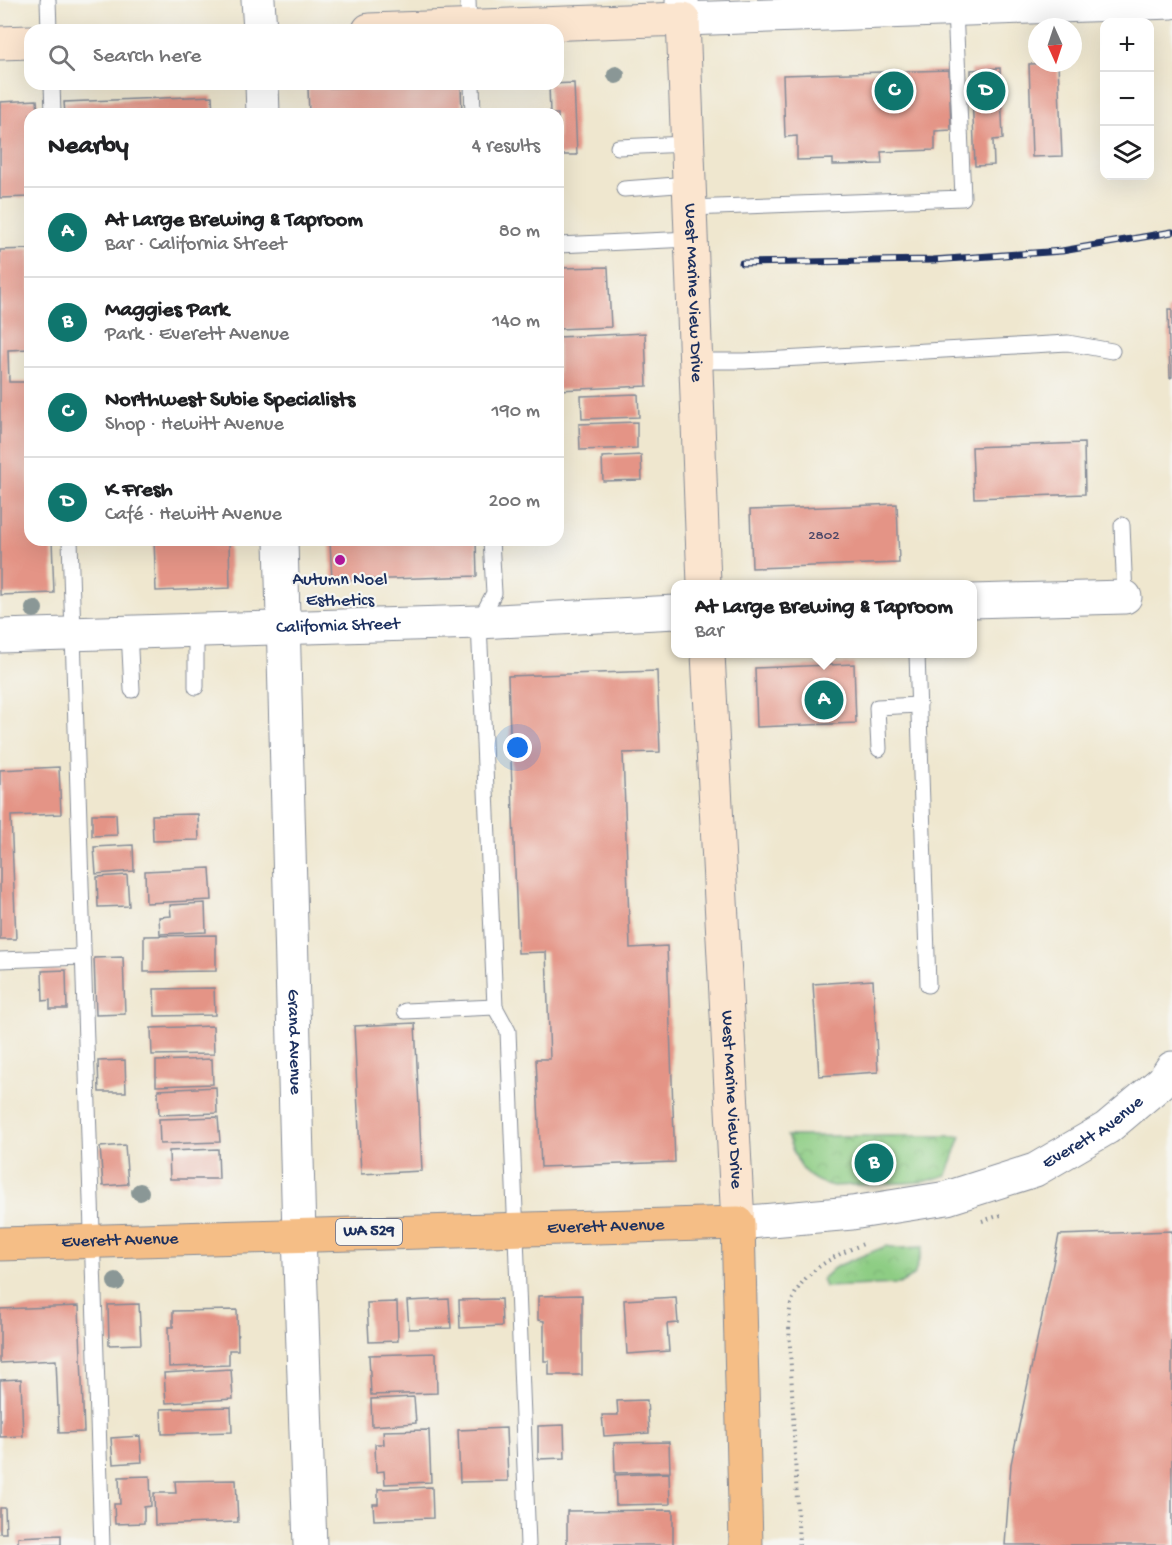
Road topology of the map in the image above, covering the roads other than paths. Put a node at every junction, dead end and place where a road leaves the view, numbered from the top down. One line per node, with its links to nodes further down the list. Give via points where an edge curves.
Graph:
1 (48, 0): 9 (lane)
2 (258, 0): 10 (street)
3 (1104, 2): 4 (street); 7 (street)
4 (1172, 2)
5 (893, 6): 6 (street); 7 (street)
6 (682, 9): 8 (main road); 20 (main road, West Marine View Drive)
7 (955, 9): 23 (lane, via 963,198)
8 (469, 19): 11 (main road)
9 (50, 24)
10 (260, 24)
11 (424, 24)
12 (24, 42): 13 (main road)
13 (0, 43)
14 (52, 90): 17 (lane)
15 (262, 90): 18 (street)
16 (472, 90): 19 (lane)
17 (53, 108)
18 (263, 108)
19 (473, 108)
20 (687, 144): 21 (lane); 23 (main road, West Marine View Drive)
21 (618, 147)
22 (624, 189): 23 (lane)
23 (690, 210): 24 (lane); 26 (main road, West Marine View Drive)
24 (564, 243)
25 (1112, 351): 26 (lane, via 1068,343)
26 (696, 361): 31 (main road, West Marine View Drive)
27 (1122, 525): 32 (lane)
28 (70, 546): 39 (lane)
29 (281, 546): 36 (street, Grand Avenue)
30 (491, 546): 35 (lane, via 494,593)
31 (704, 580)
32 (1125, 597): 33 (street)
33 (977, 601)
34 (671, 612): 35 (street, California Street)
35 (479, 622): 36 (street, California Street); 50 (lane)
36 (285, 626): 37 (street, California Street); 55 (street, Grand Avenue)
37 (196, 629): 38 (street, California Street); 43 (lane)
38 (129, 632): 39 (street, California Street); 44 (lane)
39 (73, 633): 40 (street, California Street); 47 (lane)
40 (0, 636)
41 (708, 658): 53 (main road, West Marine View Drive)
42 (917, 658): 45 (lane)
43 (196, 687)
44 (132, 690)
45 (919, 705): 46 (lane, via 877,707); 49 (lane)
46 (879, 748)
47 (83, 957): 48 (lane); 56 (lane)
48 (0, 960)
49 (928, 985)
50 (495, 1007): 51 (lane); 54 (lane, via 508,1031)
51 (405, 1011)
52 (1172, 1068): 53 (street, Everett Avenue, via 1163,1081 1107,1128 1035,1170 947,1198 852,1213)
53 (738, 1223): 54 (main road, Everett Avenue / WA 529); 61 (main road, West Marine View Drive)
54 (515, 1229): 55 (main road, Everett Avenue / WA 529); 60 (lane)
55 (299, 1234): 56 (main road, Everett Avenue / WA 529); 59 (street, Grand Avenue)
56 (92, 1241): 57 (main road, Everett Avenue / WA 529); 58 (lane)
57 (0, 1244)
58 (102, 1545)
59 (310, 1545)
60 (528, 1545)
61 (747, 1545)

